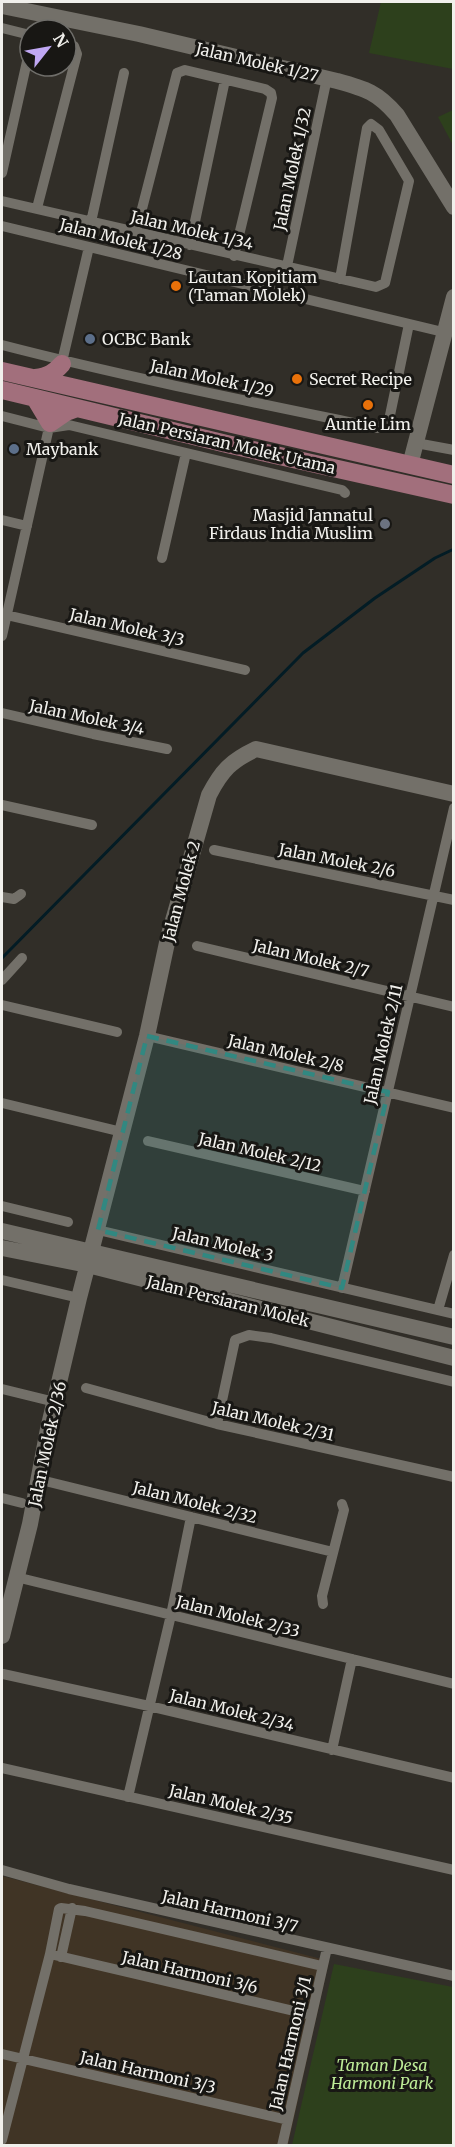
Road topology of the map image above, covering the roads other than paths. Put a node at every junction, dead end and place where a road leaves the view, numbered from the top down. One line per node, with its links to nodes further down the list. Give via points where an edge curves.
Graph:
1 (2, 6): 7 (street, Jalan Molek 1/27)
2 (2, 28): 3 (street)
3 (18, 32)
4 (124, 74): 13 (street)
5 (23, 78): 9 (street)
6 (71, 78): 12 (street)
7 (327, 78): 11 (street, Jalan Molek 1/27, via 365,89 386,102); 19 (street, Jalan Molek 1/32)
8 (225, 80): 15 (street, via 185,70 177,73); 16 (street); 18 (street, via 267,90 272,96)
9 (2, 173)
10 (2, 201): 12 (street, Jalan Molek 1/34)
11 (453, 207)
12 (37, 208): 13 (street, Jalan Molek 1/34)
13 (91, 222): 15 (street, Jalan Molek 1/34)
14 (2, 226): 17 (street, Jalan Molek 1/28)
15 (136, 232): 16 (street, Jalan Molek 1/34)
16 (190, 244): 18 (street, Jalan Molek 1/34)
17 (89, 247): 22 (street, Jalan Molek 1/28); 25 (street)
18 (234, 256): 19 (street, Jalan Molek 1/34)
19 (287, 266): 20 (street, Jalan Molek 1/34)
20 (340, 279): 20 (street, Jalan Molek 1/34, via 367,128 370,124 379,130 409,185 385,283 376,287)
21 (453, 297): 23 (street)
22 (409, 324): 23 (street, Jalan Molek 1/28); 25 (street, Jalan Molek 1/29, via 389,420 378,428)
23 (443, 332): 36 (street)
24 (2, 345): 25 (street, Jalan Molek 1/29)
25 (62, 362): 27 (main road, via 47,376); 28 (street); 29 (main road, via 66,379)
26 (2, 371): 27 (main road, Jalan Persiaran Molek Utama)
27 (34, 378): 28 (main road, Jalan Persiaran Molek Utama); 32 (main road)
28 (58, 384): 29 (main road, Jalan Persiaran Molek Utama); 33 (main road, via 65,400)
29 (76, 388): 39 (main road, Jalan Persiaran Molek Utama)
30 (2, 390): 31 (main road, Jalan Persiaran Molek Utama)
31 (34, 398): 32 (main road, Jalan Persiaran Molek Utama); 35 (main road)
32 (53, 403): 33 (main road, Jalan Persiaran Molek Utama); 35 (street)
33 (77, 408): 35 (main road, via 59,416); 42 (main road, Jalan Persiaran Molek Utama)
34 (2, 416): 35 (street)
35 (50, 426): 38 (street, via 69,425); 44 (street)
36 (416, 442): 37 (street); 39 (street)
37 (453, 450)
38 (186, 453): 41 (street); 45 (street)
39 (410, 465): 40 (main road, Jalan Persiaran Molek Utama)
40 (453, 475)
41 (345, 492)
42 (453, 495)
43 (2, 520): 44 (street)
44 (27, 526): 46 (street)
45 (162, 558)
46 (4, 614): 47 (street); 48 (street, Jalan Molek 3/3)
47 (2, 636)
48 (245, 670)
49 (2, 713): 50 (street, Jalan Molek 3/4)
50 (167, 749)
51 (453, 794): 67 (street, Jalan Molek 2, via 256,748 236,758 220,774 209,795 168,938)
52 (2, 805): 54 (street)
53 (453, 808): 57 (street, Jalan Molek 2/11)
54 (92, 825)
55 (214, 850): 57 (street, Jalan Molek 2/6)
56 (21, 894): 58 (street, via 14,899)
57 (434, 894): 59 (street, Jalan Molek 2/6); 63 (street, Jalan Molek 2/11)
58 (2, 897)
59 (453, 900)
60 (197, 946): 63 (street, Jalan Molek 2/7)
61 (22, 957): 62 (street)
62 (2, 980)
63 (410, 997): 65 (street, Jalan Molek 2/7); 68 (street, Jalan Molek 2/11)
64 (2, 1005): 66 (street)
65 (453, 1007)
66 (117, 1032)
67 (147, 1036): 68 (street, Jalan Molek 2/8); 71 (street, Jalan Molek 2)
68 (388, 1092): 70 (street, Jalan Molek 2/8); 73 (street, Jalan Molek 2/11)
69 (2, 1103): 71 (street)
70 (453, 1108)
71 (122, 1132): 76 (street, Jalan Molek 2)
72 (148, 1142): 73 (street, Jalan Molek 2/12)
73 (365, 1191): 82 (street, Jalan Molek 2/11)
74 (2, 1206): 75 (street)
75 (69, 1222)
76 (98, 1230): 80 (street, Jalan Molek 2); 82 (street, Jalan Molek 3)
77 (2, 1231): 80 (street, Jalan Persiaran Molek)
78 (2, 1248): 80 (street, Jalan Persiaran Molek)
79 (453, 1255): 84 (street)
80 (90, 1258): 83 (street, Jalan Molek 2/36); 86 (street, Jalan Persiaran Molek); 87 (street, Jalan Persiaran Molek)
81 (2, 1280): 83 (street)
82 (342, 1288): 84 (street, Jalan Molek 3)
83 (79, 1298): 91 (street, Jalan Molek 2/36)
84 (438, 1310): 85 (street, Jalan Molek 3)
85 (453, 1314)
86 (453, 1337)
87 (453, 1358)
88 (453, 1382): 92 (street, via 249,1335 235,1340)
89 (86, 1388): 92 (street, Jalan Molek 2/31)
90 (2, 1389): 91 (street)
91 (55, 1402): 100 (street, Jalan Molek 2/36, via 32,1515)
92 (217, 1424): 93 (street, Jalan Molek 2/31)
93 (453, 1478)
94 (50, 1482): 98 (street, Jalan Molek 2/32)
95 (2, 1498): 96 (street)
96 (22, 1503)
97 (342, 1504): 99 (street, via 344,1510)
98 (191, 1517): 99 (street, Jalan Molek 2/32); 102 (street)
99 (333, 1552): 101 (street)
100 (10, 1583): 102 (street, Jalan Molek 2/33); 103 (street, Jalan Molek 2/36)
101 (323, 1604)
102 (171, 1615): 104 (street, Jalan Molek 2/33); 107 (street)
103 (2, 1636)
104 (352, 1659): 106 (street, Jalan Molek 2/33); 108 (street)
105 (3, 1674): 107 (street, Jalan Molek 2/34)
106 (453, 1684)
107 (149, 1706): 108 (street, Jalan Molek 2/34); 111 (street)
108 (332, 1750): 110 (street, Jalan Molek 2/34)
109 (2, 1768): 111 (street, Jalan Molek 2/35)
110 (453, 1778)
111 (128, 1797): 113 (street, Jalan Molek 2/35)
112 (2, 1870): 115 (street, Jalan Harmoni 3/7)
113 (453, 1870)
114 (72, 1908): 116 (street, via 58,1909); 117 (street); 118 (street)
115 (327, 1948): 118 (street, Jalan Harmoni 3/1); 119 (street, Jalan Harmoni 3/7)
116 (50, 1954): 117 (street, Jalan Harmoni 3/6); 122 (street)
117 (61, 1957): 120 (street, Jalan Harmoni 3/6)
118 (322, 1966): 120 (street, Jalan Harmoni 3/1)
119 (453, 1976)
120 (312, 2015): 123 (street, Jalan Harmoni 3/1)
121 (2, 2054): 122 (street, Jalan Harmoni 3/3)
122 (21, 2059): 123 (street, Jalan Harmoni 3/3); 124 (street)
123 (288, 2120): 125 (street, Jalan Harmoni 3/1)
124 (2, 2140)
125 (282, 2145)

